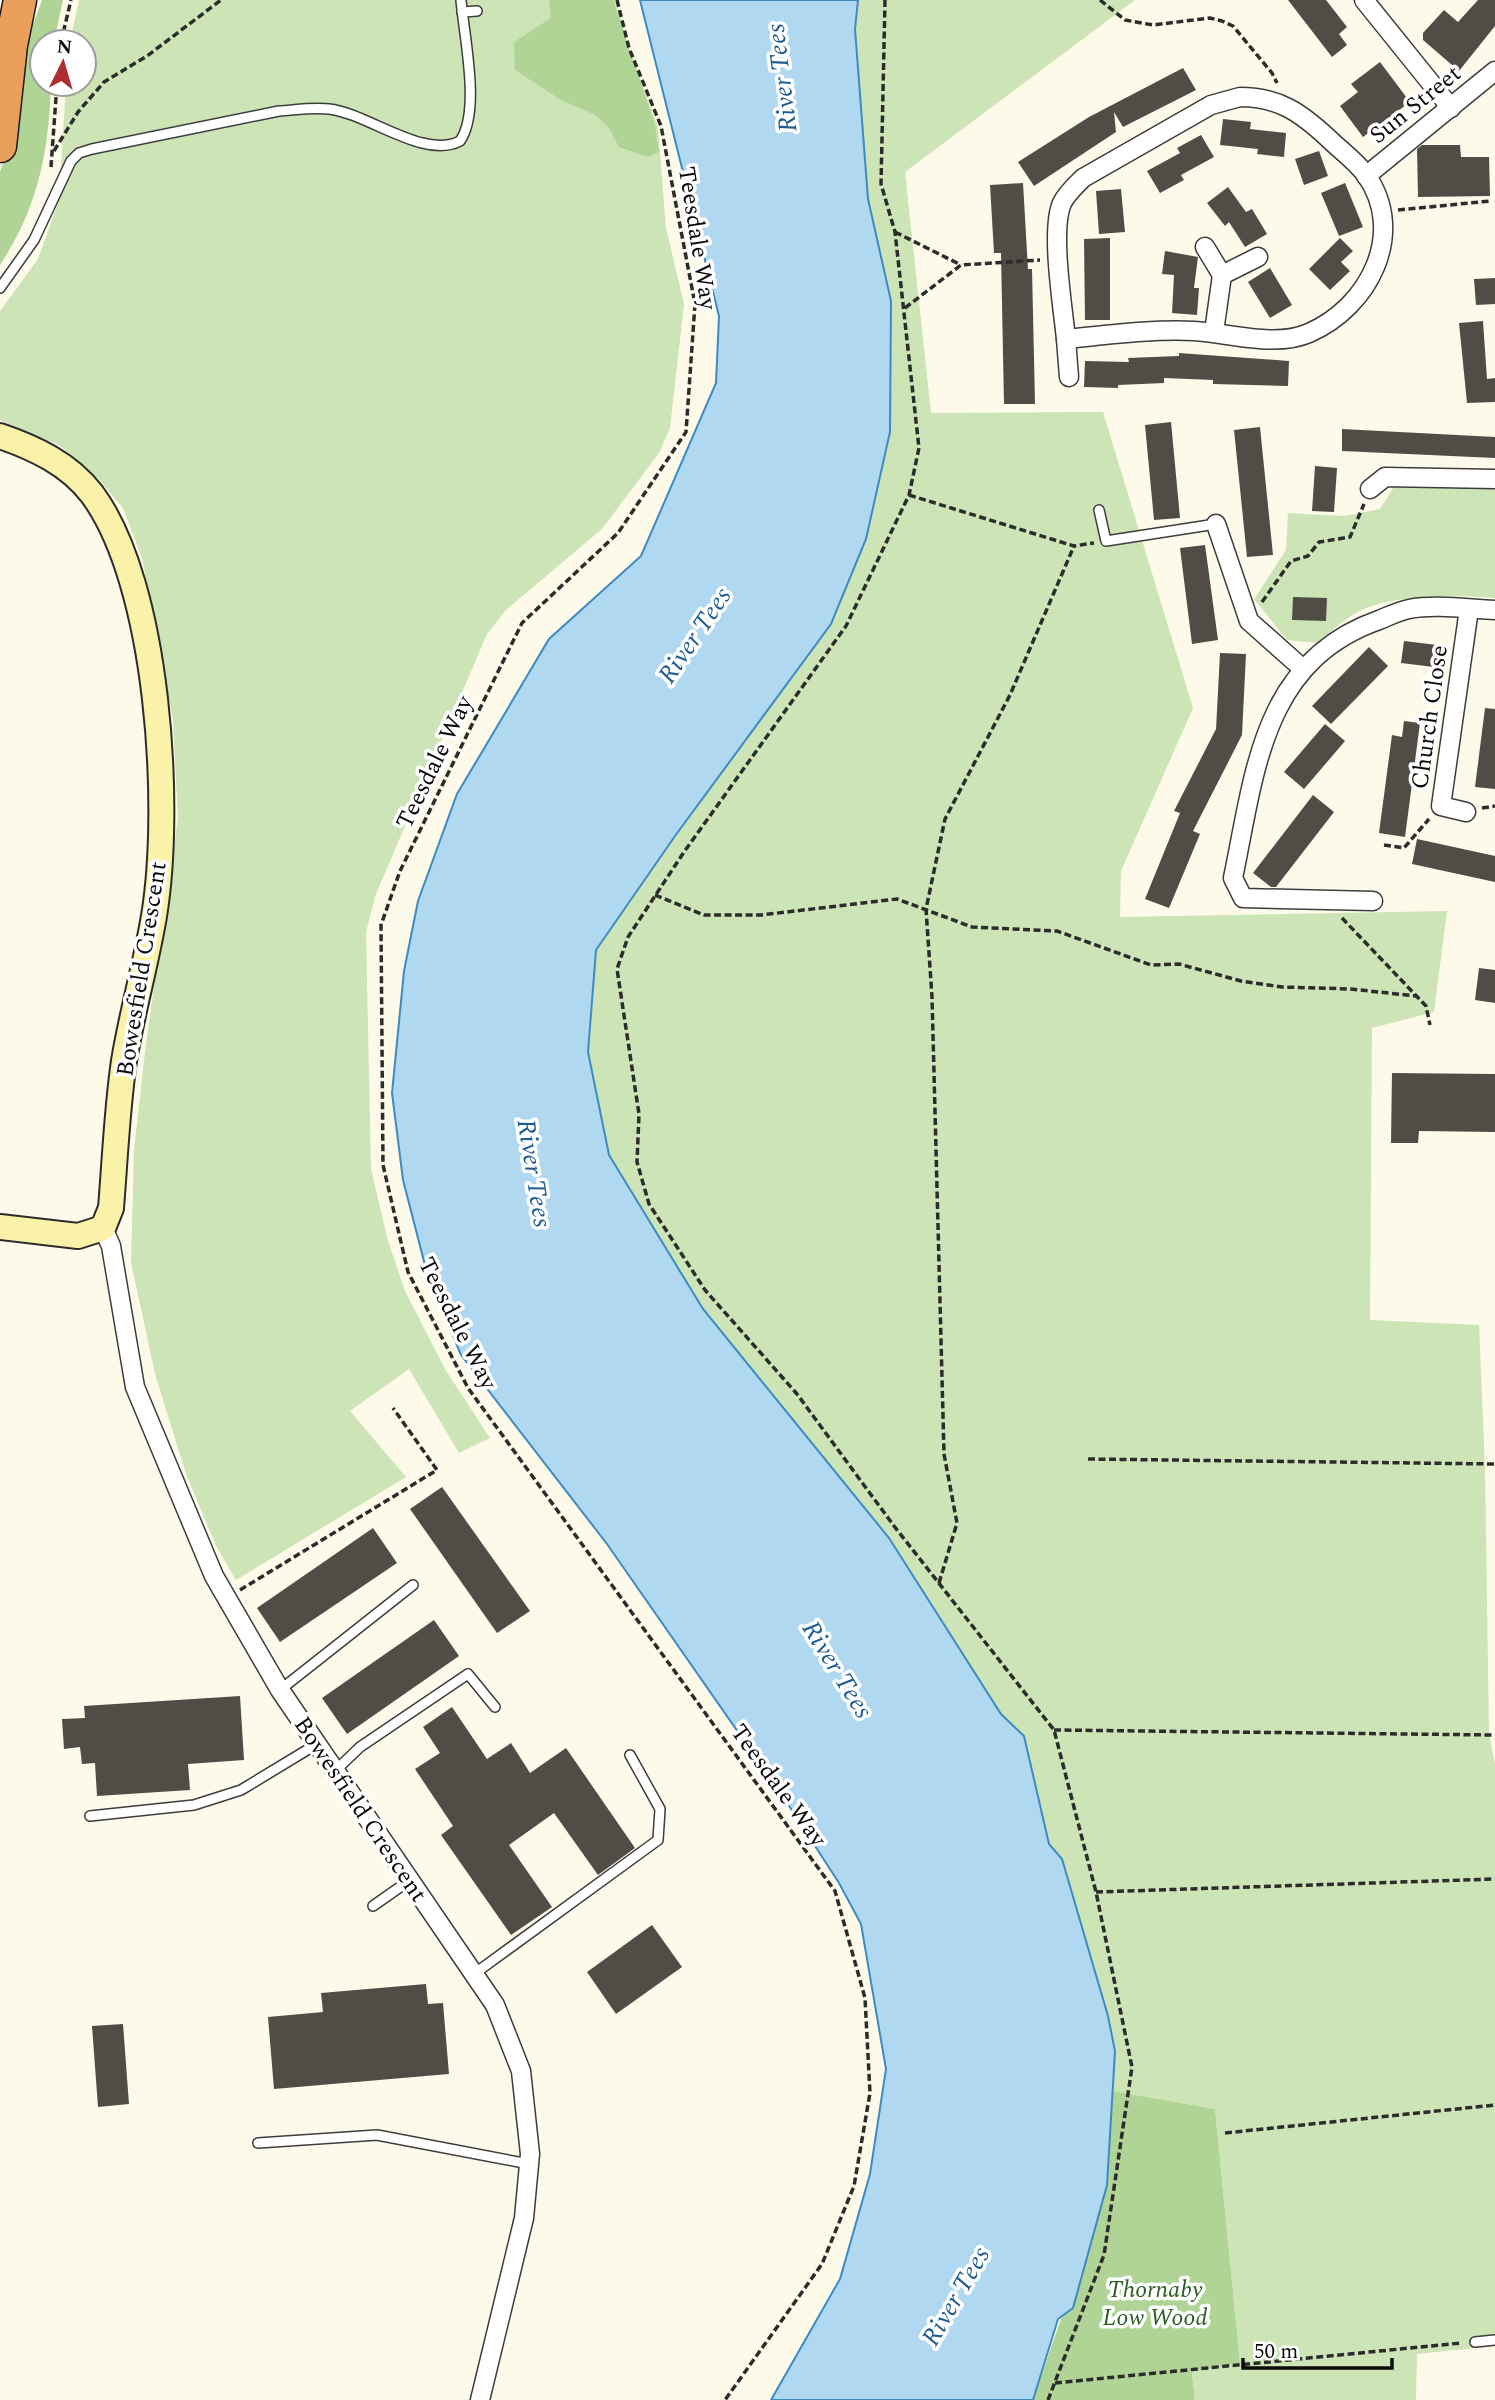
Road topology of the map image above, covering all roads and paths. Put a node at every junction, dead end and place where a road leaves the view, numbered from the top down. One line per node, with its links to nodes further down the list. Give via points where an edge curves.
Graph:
1 (20, 0): 16 (highway)
2 (71, 0): 11 (path)
3 (221, 0): 17 (path, via 104,82)
4 (461, 0): 10 (lane)
5 (617, 0): 83 (path, Teesdale Way, via 629,48 661,126 695,304 685,432 618,533 522,623 400,871 381,925 383,1165 408,1272 468,1388 835,1891 865,1998 870,2093 854,2186 822,2264)
6 (885, 0): 22 (path, via 881,184)
7 (1100, 0): 14 (path, via 1125,20 1153,25 1210,18 1233,26 1272,73)
8 (1364, 0): 15 (street)
9 (477, 11): 10 (lane)
10 (462, 12): 28 (lane, via 470,103 468,128 460,141 439,146 346,113 309,109 279,111 79,153 34,240)
11 (64, 28)
12 (1495, 71): 15 (street, Sun Street)
13 (56, 98): 17 (path)
14 (1281, 103): 19 (street, via 1304,116); 25 (street, via 1240,97 1211,104 1083,178 1062,204)
15 (1451, 108): 19 (street, Sun Street)
16 (0, 146)
17 (54, 151): 18 (path)
18 (48, 176)
19 (1366, 176): 21 (street)
20 (1490, 201): 21 (path)
21 (1381, 212): 30 (street, via 1381,253 1373,274 1358,295 1321,326 1293,338)
22 (895, 232): 26 (path); 29 (path)
23 (1205, 247): 27 (street)
24 (1258, 257): 27 (street)
25 (1060, 259): 26 (path); 31 (street)
26 (961, 265): 29 (path)
27 (1222, 275): 30 (street)
28 (0, 289)
29 (905, 308): 36 (path, via 919,448)
30 (1214, 332): 31 (street, via 1148,332)
31 (1066, 340): 32 (street)
32 (1069, 377)
33 (0, 436): 55 (street, Bowesfield Crescent, via 66,468 92,494 116,533 150,659 159,746 159,856 154,914 124,1062 111,1208)
34 (1495, 479): 35 (street, via 1385,477)
35 (1370, 489): 43 (path, via 1350,537 1319,542 1308,556 1290,561)
36 (909, 495): 40 (path); 48 (path, via 846,626)
37 (1100, 510): 39 (lane)
38 (1216, 524): 39 (lane); 43 (street)
39 (1106, 541): 40 (path)
40 (1074, 546): 51 (path, via 1010,695 945,819)
41 (1469, 609): 42 (street); 44 (street, via 1410,609 1349,630); 45 (street, Church Close)
42 (1495, 610)
43 (1249, 621): 44 (street)
44 (1302, 668): 49 (street, via 1261,745 1233,878 1243,898)
45 (1441, 806): 46 (street, Church Close); 47 (path, via 1404,848)
46 (1466, 812)
47 (1384, 845)
48 (655, 895): 51 (path, via 704,915 761,915 897,899); 59 (path, via 628,937 617,969 639,1114 637,1162 649,1204 705,1290 797,1394)
49 (1327, 900): 50 (street); 52 (path, via 1361,942)
50 (1373, 901)
51 (926, 909): 52 (path, via 972,927 1058,931 1151,965 1179,964 1241,981); 59 (path, via 944,1454 957,1523)
52 (1416, 996): 53 (path, via 1426,1006)
53 (1430, 1025)
54 (0, 1227): 55 (street, via 78,1236)
55 (103, 1228): 61 (street, Bowesfield Crescent, via 111,1246 135,1387)
56 (393, 1408): 61 (path, via 437,1470)
57 (1088, 1460): 58 (path)
58 (1495, 1464)
59 (939, 1584): 64 (path)
60 (413, 1585): 62 (lane)
61 (227, 1598): 62 (street, Bowesfield Crescent)
62 (280, 1690): 66 (street, Bowesfield Crescent)
63 (495, 1707): 68 (lane, via 468,1674 360,1747)
64 (1054, 1730): 65 (path); 72 (path)
65 (1495, 1735)
66 (317, 1744): 68 (street, Bowesfield Crescent); 69 (lane, via 225,1796 194,1805)
67 (630, 1755): 74 (lane, via 660,1809 658,1840)
68 (335, 1771): 71 (street, Bowesfield Crescent)
69 (90, 1816)
70 (1495, 1879): 72 (path)
71 (410, 1880): 73 (lane); 74 (street, Bowesfield Crescent)
72 (1096, 1892): 81 (path, via 1132,2067 1104,2255)
73 (373, 1906)
74 (474, 1974): 78 (street, Bowesfield Crescent, via 495,2006 521,2071)
75 (1495, 2105): 76 (path)
76 (1225, 2133)
77 (258, 2143): 78 (lane, via 377,2135)
78 (529, 2164): 82 (street, Bowesfield Crescent, via 524,2218)
79 (1495, 2340): 80 (lane)
80 (1475, 2342): 81 (path)
81 (1055, 2383): 84 (path)
82 (480, 2400)
83 (725, 2400)
84 (1048, 2400)

